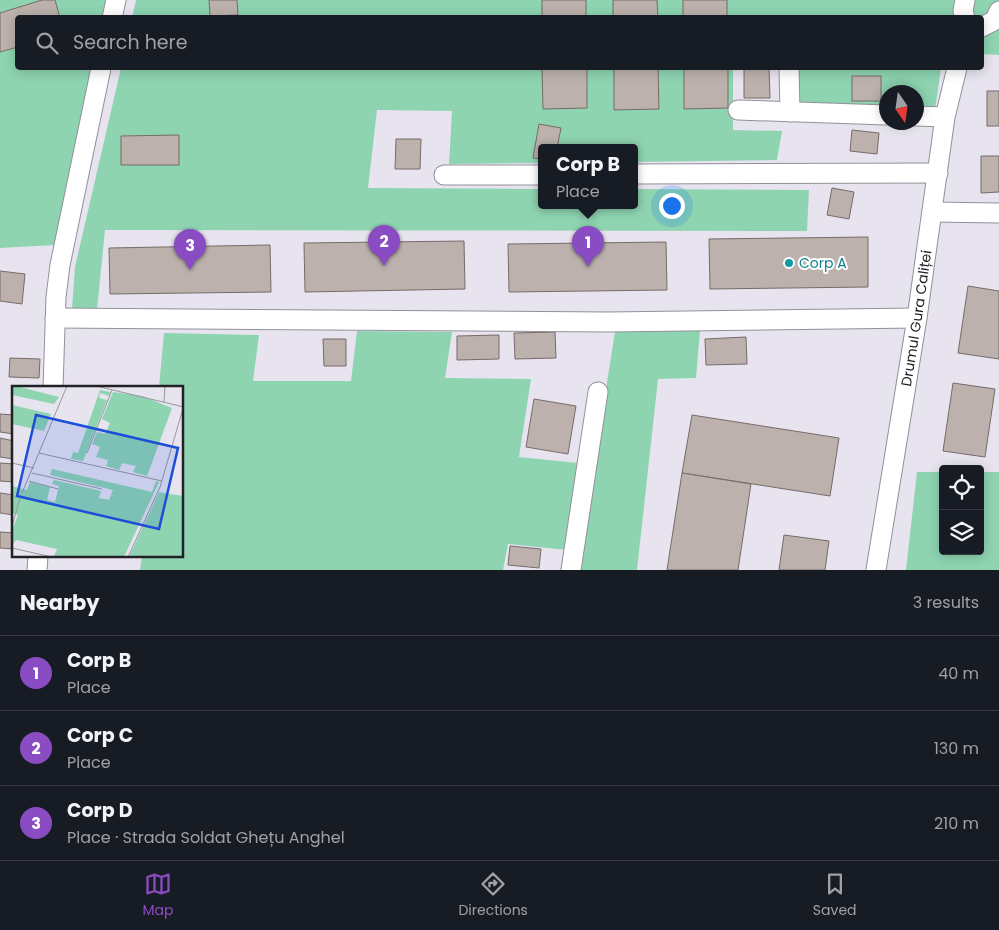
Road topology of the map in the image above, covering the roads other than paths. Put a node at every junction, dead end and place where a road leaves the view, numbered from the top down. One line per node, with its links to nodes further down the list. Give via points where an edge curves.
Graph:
1 (116, 0): 4 (street)
2 (965, 0): 5 (street)
3 (998, 10): 6 (street, via 991,24)
4 (113, 15)
5 (964, 15)
6 (984, 26)
7 (101, 70): 21 (street, via 68,221 57,281)
8 (789, 70): 11 (street)
9 (957, 70): 14 (street, Drumul Gura Caliței)
10 (738, 110): 11 (street)
11 (790, 112): 12 (street)
12 (879, 115)
13 (924, 116): 14 (street)
14 (945, 117): 15 (street, Drumul Gura Caliței)
15 (938, 172): 16 (street); 19 (street, Drumul Gura Caliței)
16 (638, 174)
17 (444, 175): 18 (street)
18 (538, 175)
19 (932, 212): 20 (street); 22 (street, Drumul Gura Caliței)
20 (999, 213)
21 (55, 318): 22 (street, via 608,322); 23 (street)
22 (916, 318): 26 (street, Drumul Gura Caliței)
23 (53, 386)
24 (598, 392): 25 (street)
25 (571, 570)
26 (876, 570)

